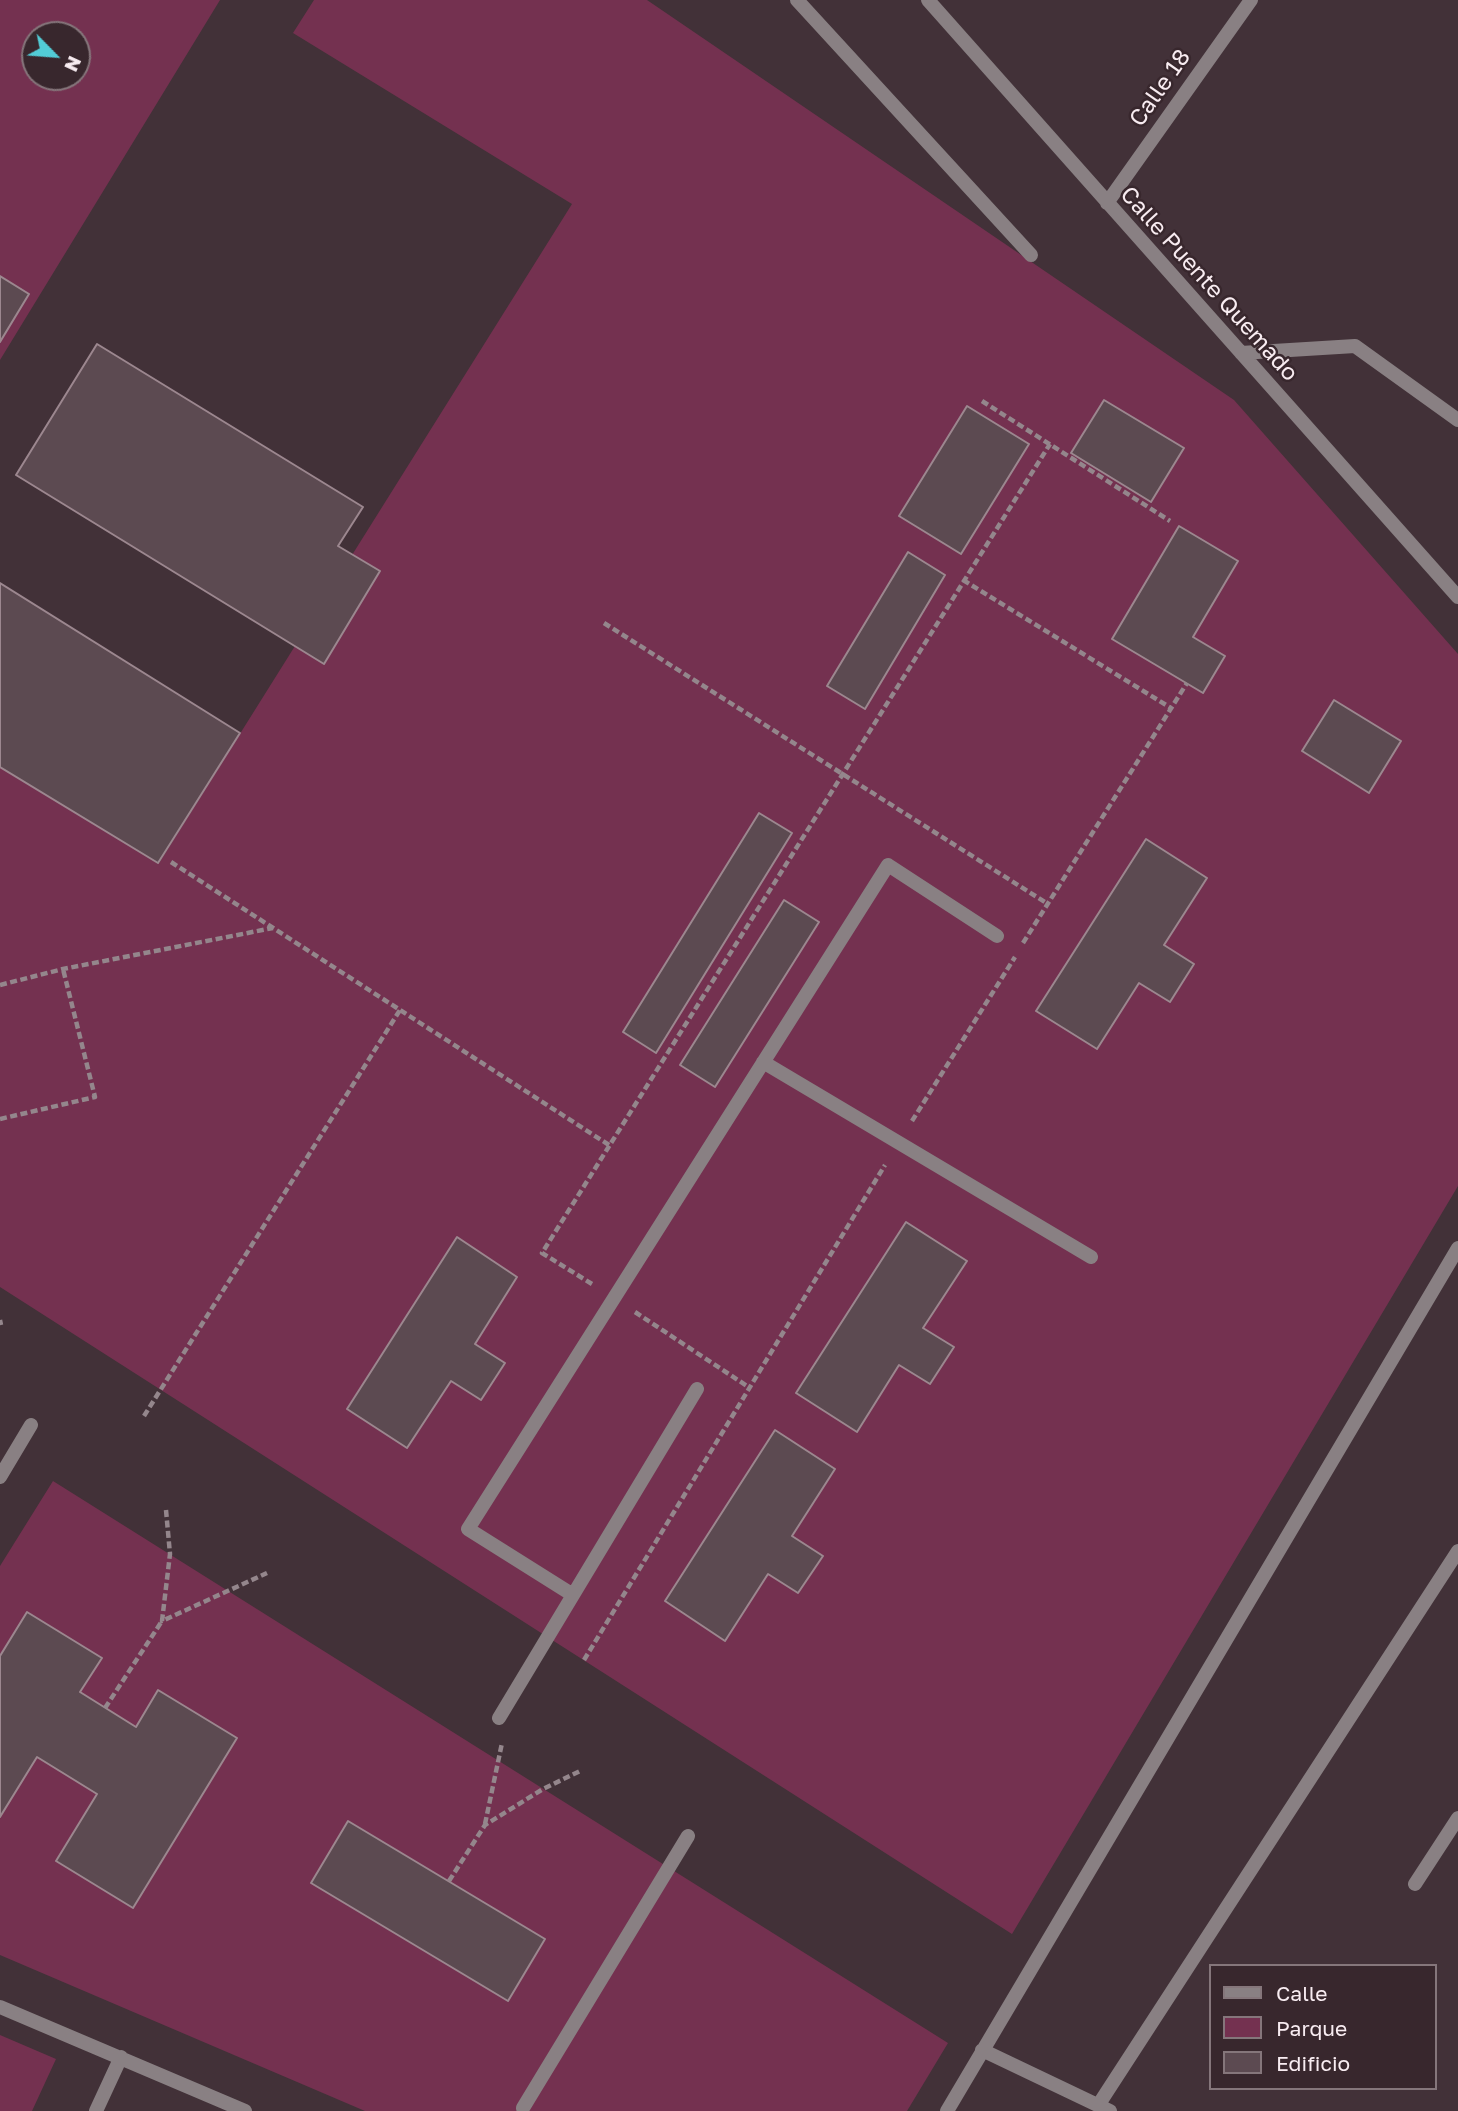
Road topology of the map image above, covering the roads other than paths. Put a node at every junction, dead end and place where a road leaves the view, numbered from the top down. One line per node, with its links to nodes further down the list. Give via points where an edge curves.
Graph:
1 (797, 0): 5 (street)
2 (928, 0): 4 (street, Calle Puente Quemado)
3 (1251, 0): 4 (street, Calle 18)
4 (1107, 203): 6 (street, Calle Puente Quemado)
5 (1031, 255)
6 (1241, 353): 7 (street, via 1355,346); 8 (street, Calle Puente Quemado)
7 (1458, 420)
8 (1458, 597)
9 (997, 936): 10 (street, via 888,864)
10 (763, 1062): 12 (street); 17 (street, via 468,1529)
11 (1458, 1248): 23 (street)
12 (1091, 1257)
13 (697, 1389): 17 (street)
14 (31, 1425): 15 (street)
15 (0, 1477)
16 (1458, 1551): 25 (street)
17 (573, 1595): 18 (street)
18 (499, 1718)
19 (1458, 1818): 21 (street)
20 (688, 1836): 26 (street)
21 (1416, 1884)
22 (0, 2007): 24 (street)
23 (982, 2050): 25 (street); 29 (street)
24 (121, 2057): 27 (street); 28 (street)
25 (1104, 2107)
26 (523, 2108)
27 (96, 2111)
28 (245, 2111)
29 (947, 2111)

